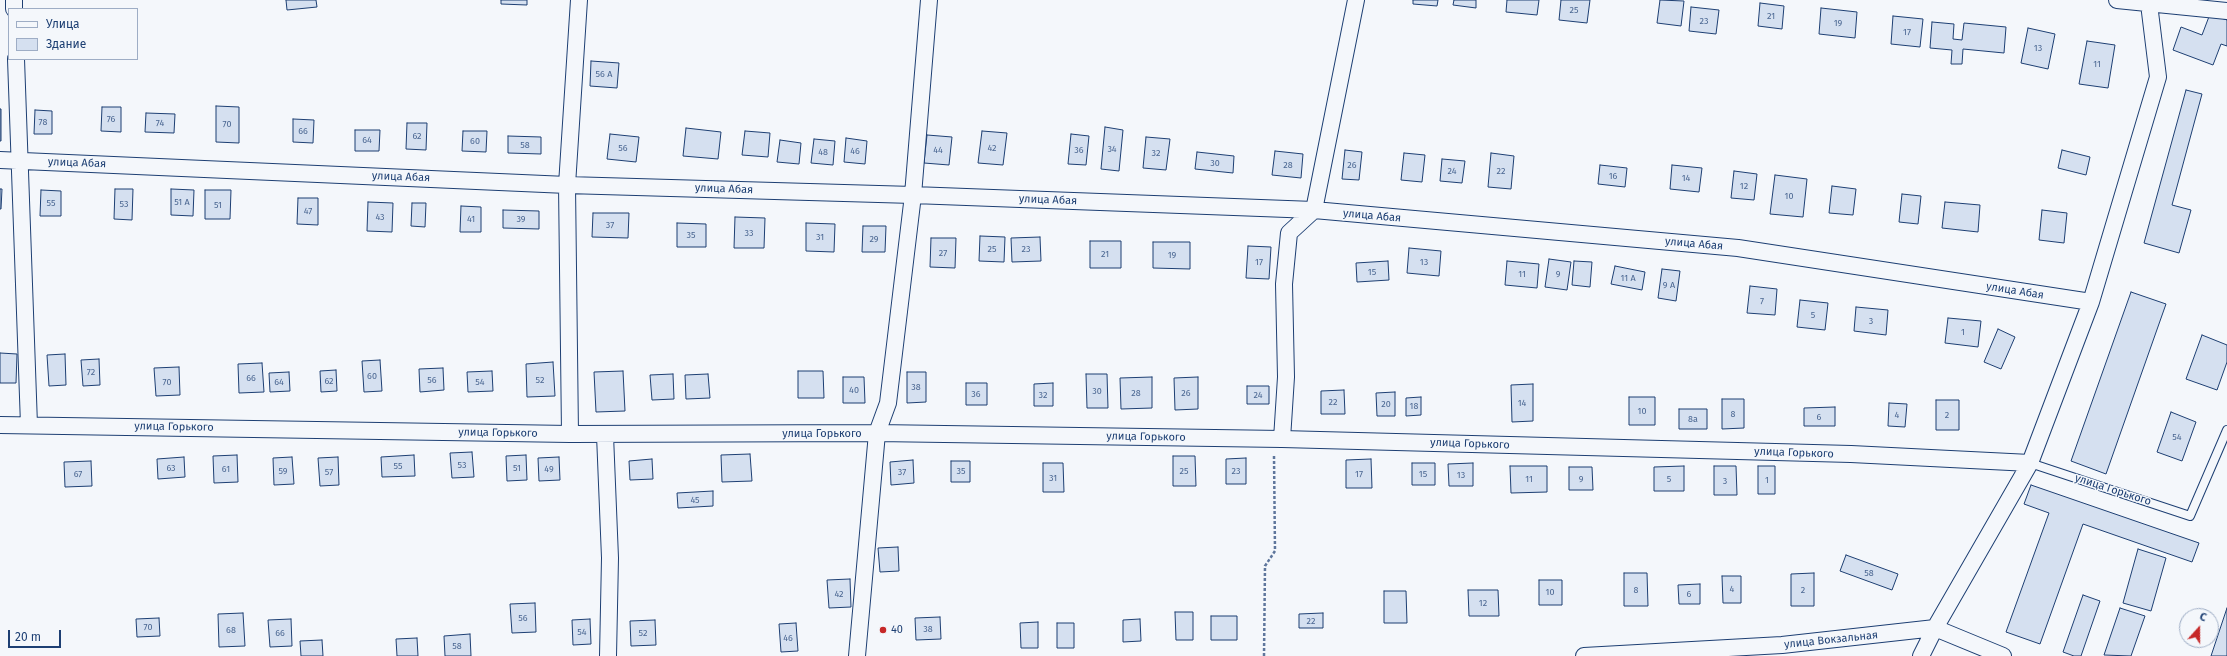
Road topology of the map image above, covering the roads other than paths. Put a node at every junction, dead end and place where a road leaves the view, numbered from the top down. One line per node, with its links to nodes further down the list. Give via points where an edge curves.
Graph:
1 (579, 0): 10 (street)
2 (929, 0): 11 (street)
3 (1356, 0): 12 (street)
4 (2117, 0): 5 (street)
5 (2149, 4): 6 (street); 13 (street, via 2158,77)
6 (2227, 11)
7 (16, 60): 9 (street)
8 (0, 160): 9 (street, улица Абая)
9 (18, 161): 10 (street, улица Абая); 15 (street)
10 (567, 184): 11 (street, улица Абая); 18 (street)
11 (913, 195): 12 (street, улица Абая); 17 (street, via 888,403)
12 (1314, 210): 13 (street, улица Абая, via 1738,248); 20 (street, via 1289,233 1284,284 1286,377)
13 (2091, 302): 21 (street)
14 (0, 425): 15 (street, улица Горького)
15 (29, 425): 18 (street, улица Горького)
16 (2227, 430): 21 (lane, улица Горького, via 2190,516)
17 (877, 433): 19 (street, улица Горького); 20 (street, улица Горького); 24 (street)
18 (570, 434): 19 (street, улица Горького)
19 (605, 435): 23 (street, via 610,558)
20 (1278, 439): 21 (street, улица Горького, via 1851,454)
21 (2030, 463): 22 (street)
22 (1935, 628): 25 (street, улица Вокзальная, via 1782,645); 26 (street); 27 (street)
23 (608, 656)
24 (857, 656)
25 (1584, 656)
26 (1921, 656)
27 (2003, 656)

